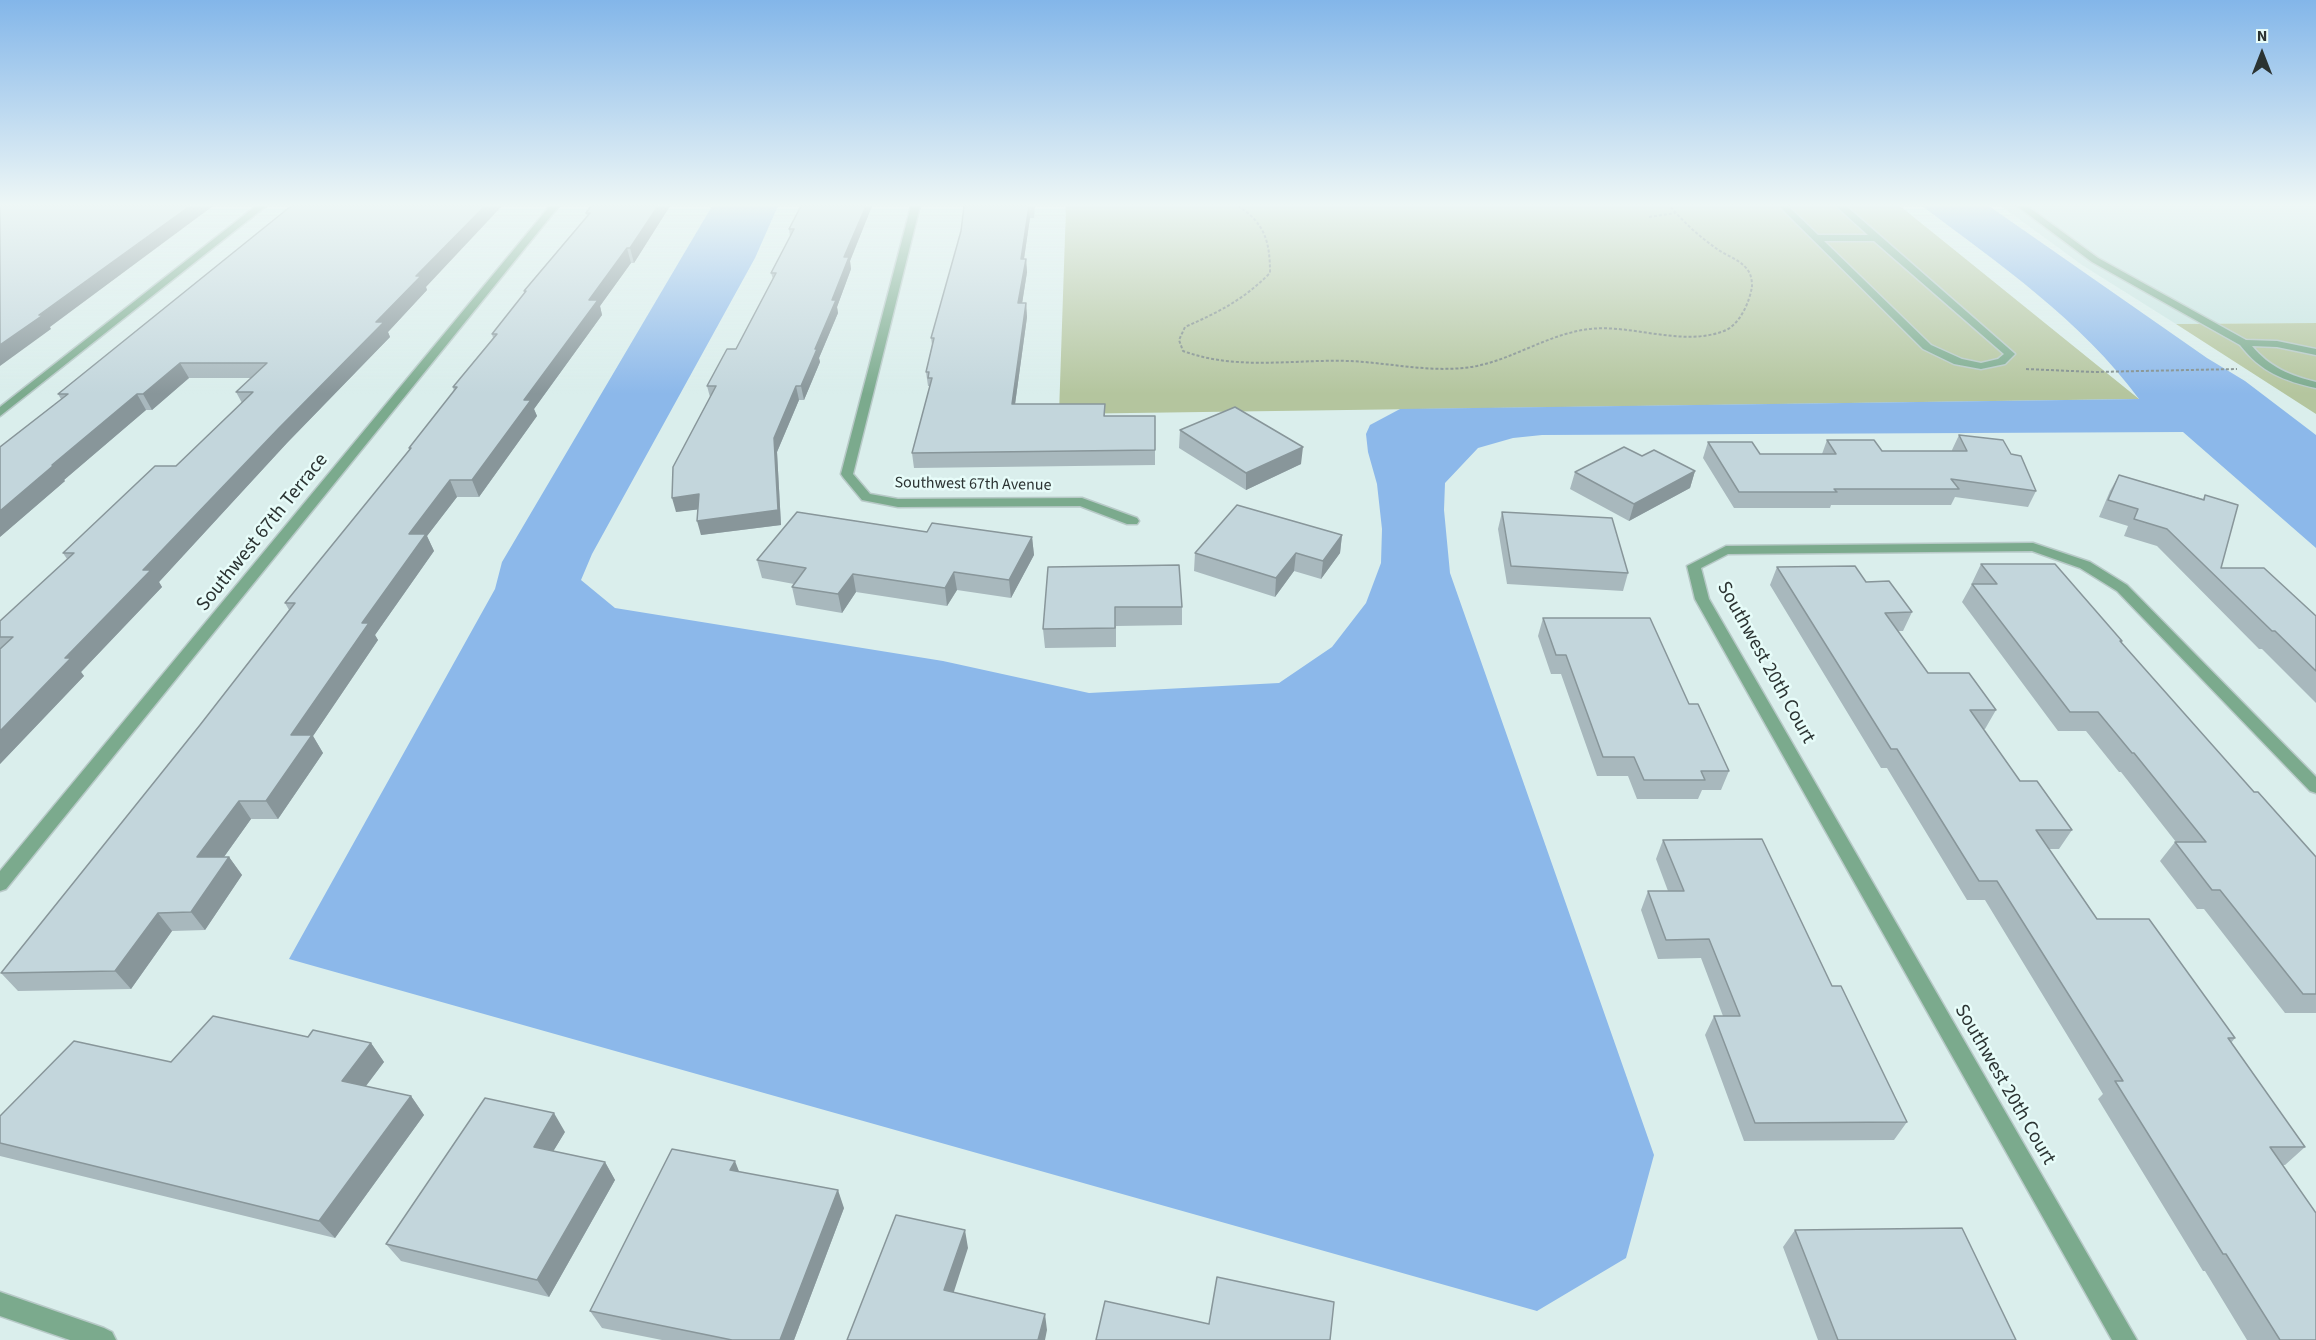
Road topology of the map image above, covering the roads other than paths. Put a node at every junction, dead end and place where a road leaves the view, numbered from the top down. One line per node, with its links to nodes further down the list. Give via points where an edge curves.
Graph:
1 (183, 269): 10 (street)
2 (504, 269): 13 (street, Southwest 67th Terrace)
3 (900, 269): 11 (street, Southwest 67th Avenue, via 847,474 866,497 898,503 1082,502)
4 (1846, 269): 5 (street, via 1927,347 1951,360 1984,367 2002,363 2010,354)
5 (1911, 269)
6 (2110, 269): 7 (street)
7 (2244, 343): 8 (street, via 2277,344); 9 (street, via 2267,369)
8 (2316, 352)
9 (2316, 385)
10 (0, 413)
11 (1132, 521)
12 (2316, 787): 16 (street, Southwest 20th Court, via 2122,588 2085,565 2033,548 2021,548 1726,550 1694,566 1702,599)
13 (0, 884)
14 (0, 1304): 15 (street)
15 (104, 1340)
16 (2125, 1340)

